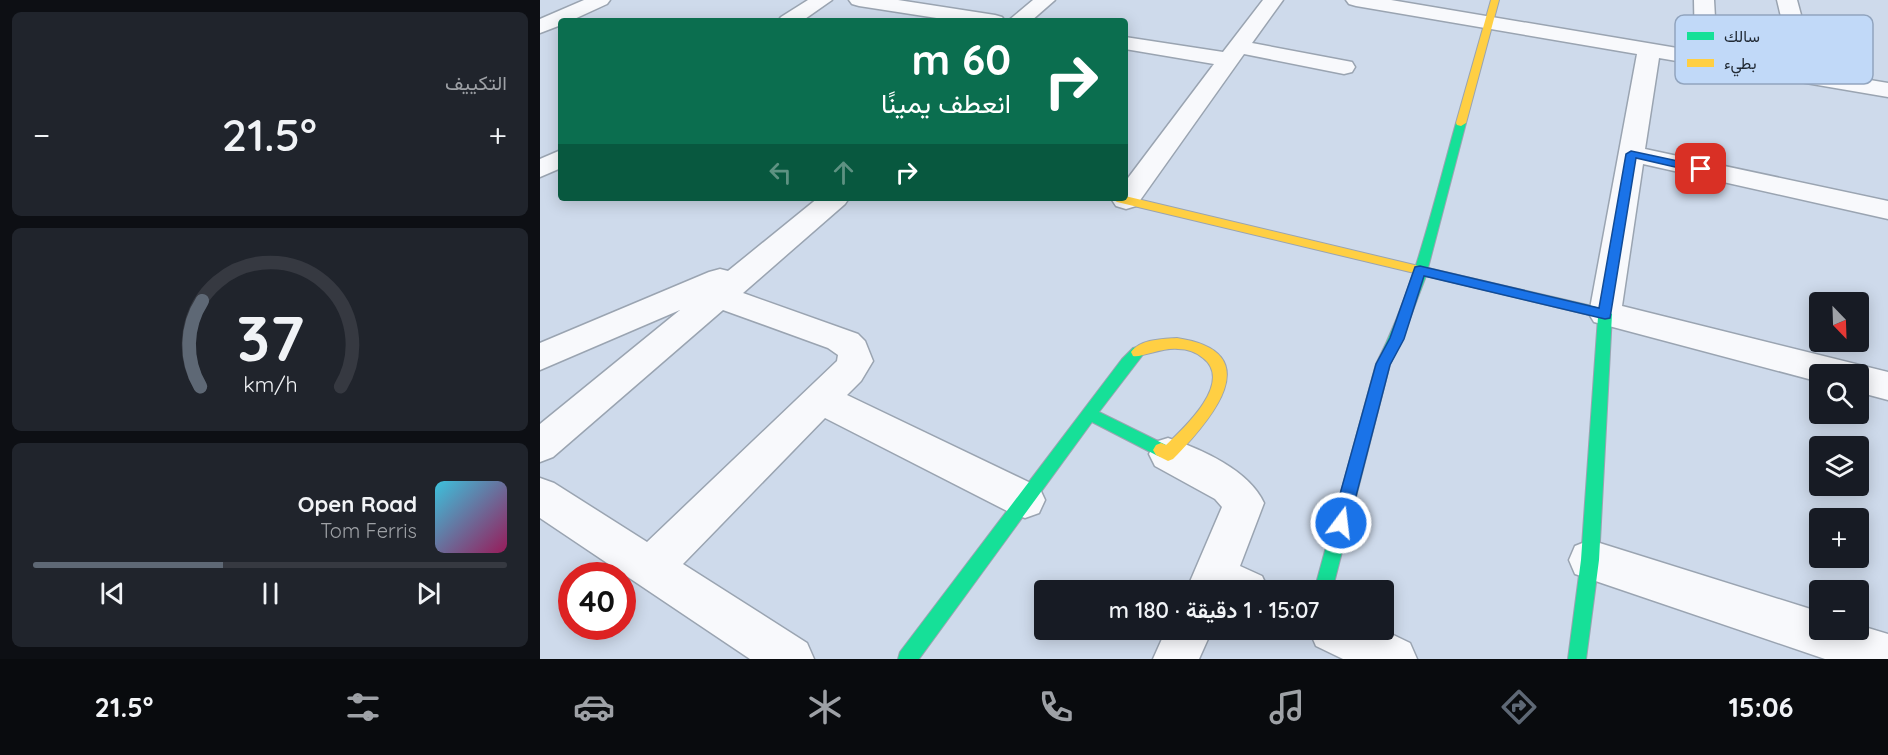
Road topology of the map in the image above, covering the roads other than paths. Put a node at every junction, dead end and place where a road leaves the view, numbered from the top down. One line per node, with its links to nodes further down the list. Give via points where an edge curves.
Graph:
1 (600, 0): 13 (street)
2 (822, 0): 14 (street)
3 (859, 0): 12 (street)
4 (1045, 0): 16 (street)
5 (1273, 0): 22 (street)
6 (1356, 0): 18 (street)
7 (1495, 0): 18 (street)
8 (1704, 0): 10 (street)
9 (1786, 0): 11 (street)
10 (1704, 15)
11 (1790, 15)
12 (917, 16): 15 (street)
13 (560, 18)
14 (793, 18)
15 (948, 18)
16 (1022, 18)
17 (558, 19): 19 (street)
18 (1489, 22): 21 (street); 35 (street)
19 (540, 27)
20 (1128, 43): 22 (street)
21 (1649, 50): 23 (street); 27 (street)
22 (1234, 54): 24 (street); 30 (street)
23 (1675, 55)
24 (1344, 66)
25 (1853, 84): 26 (street)
26 (1888, 90)
27 (1631, 154): 33 (street); 37 (street)
28 (558, 160): 29 (street)
29 (540, 169)
30 (1128, 191)
31 (1128, 200): 35 (street)
32 (831, 201): 34 (street)
33 (1888, 210)
34 (753, 266): 36 (street); 38 (street)
35 (1420, 270): 37 (street); 51 (street, via 1397,339 1383,364)
36 (717, 296): 42 (street, via 851,345 856,361); 44 (street)
37 (1605, 314): 39 (street); 48 (street)
38 (540, 357)
39 (1809, 366)
40 (1869, 381): 41 (street)
41 (1888, 386)
42 (821, 399): 47 (street); 49 (street)
43 (1089, 414): 45 (street); 45 (street, via 1141,348 1167,340 1195,346 1219,366 1221,378 1216,396); 47 (street)
44 (540, 446)
45 (1168, 454): 50 (street, via 1229,487 1244,503)
46 (540, 496): 49 (street)
47 (1025, 500): 56 (street)
48 (1590, 560): 54 (street); 59 (street)
49 (650, 568): 55 (street)
50 (1225, 580)
51 (1326, 580)
52 (1185, 640): 57 (street)
53 (1353, 640): 58 (street)
54 (1888, 657)
55 (791, 659)
56 (907, 659)
57 (1176, 659)
58 (1394, 659)
59 (1577, 659)

